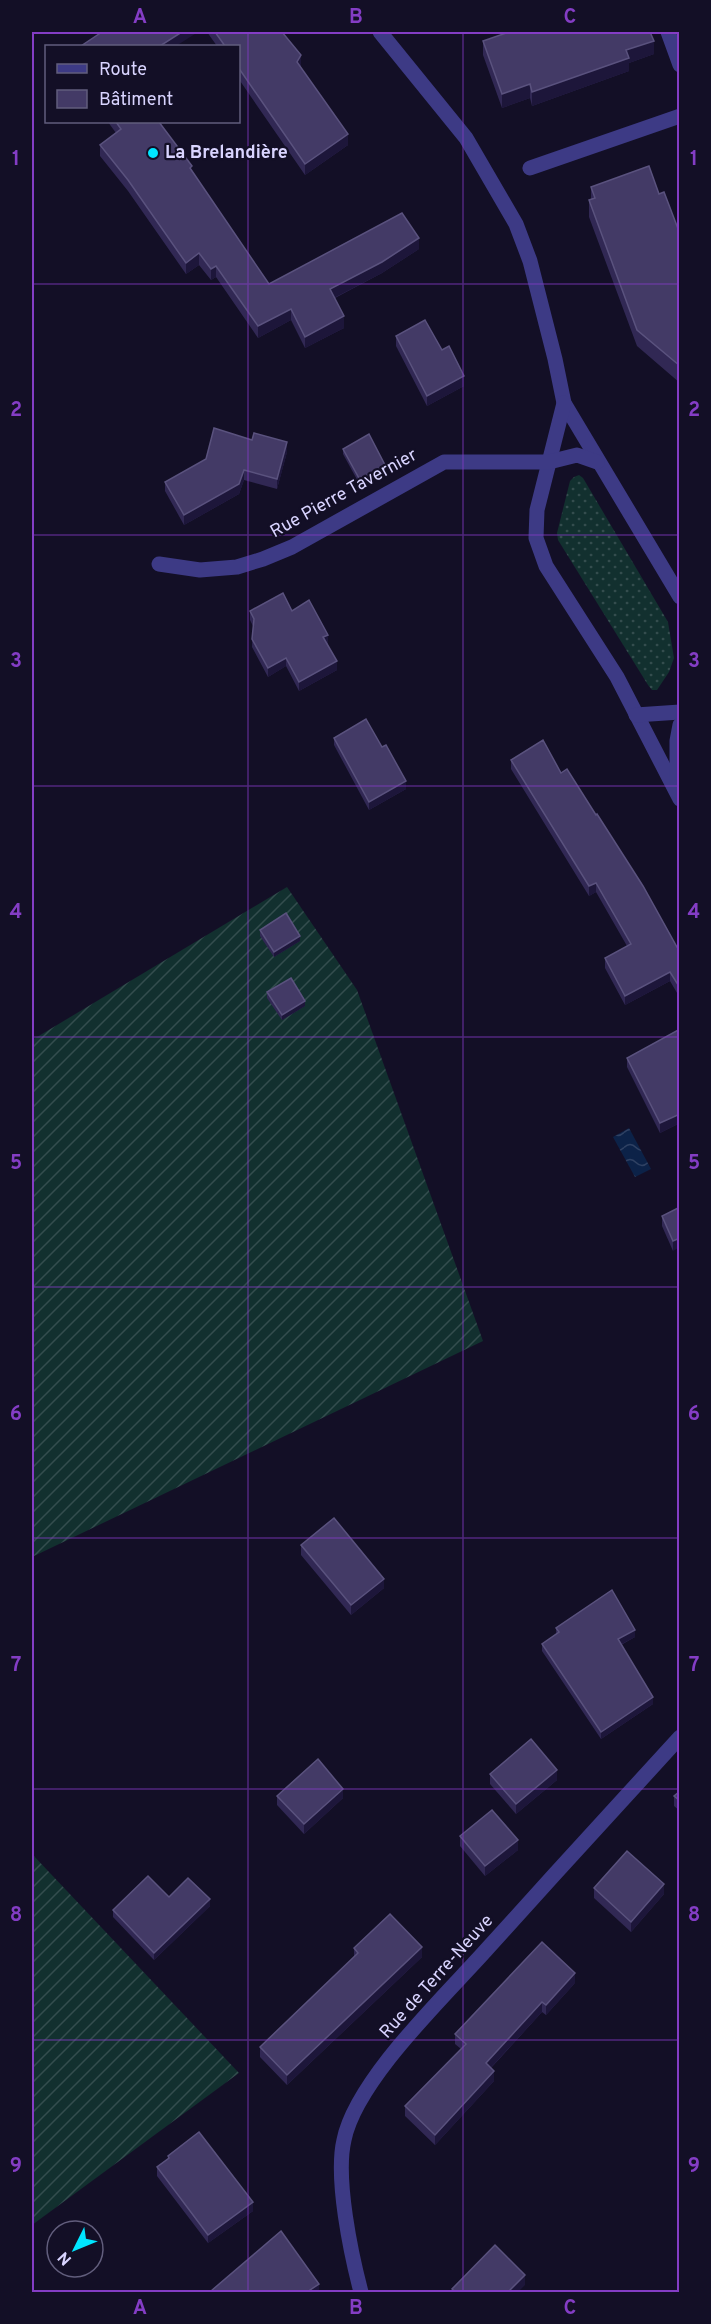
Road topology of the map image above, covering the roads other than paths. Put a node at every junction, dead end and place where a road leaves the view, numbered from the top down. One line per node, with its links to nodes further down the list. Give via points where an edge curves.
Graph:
1 (380, 32): 6 (street, via 466,138 516,224 530,261)
2 (668, 32): 3 (street)
3 (680, 65)
4 (680, 116): 5 (street)
5 (530, 168)
6 (564, 403): 7 (street); 8 (street)
7 (549, 462): 8 (street, Rue Pierre Tavernier, via 577,455); 9 (street, Rue Pierre Tavernier, via 444,462 292,547 263,559 237,567 200,570); 12 (street, via 537,510 536,538 546,566 617,677)
8 (597, 462): 10 (street)
9 (159, 564)
10 (680, 597)
11 (680, 712): 12 (street)
12 (636, 715): 14 (street)
13 (680, 725): 14 (street)
14 (678, 796)
15 (680, 1737): 16 (street, Rue de Terre-Neuve, via 422,2022 371,2083 354,2111 344,2140 342,2164 344,2198)
16 (361, 2292)

